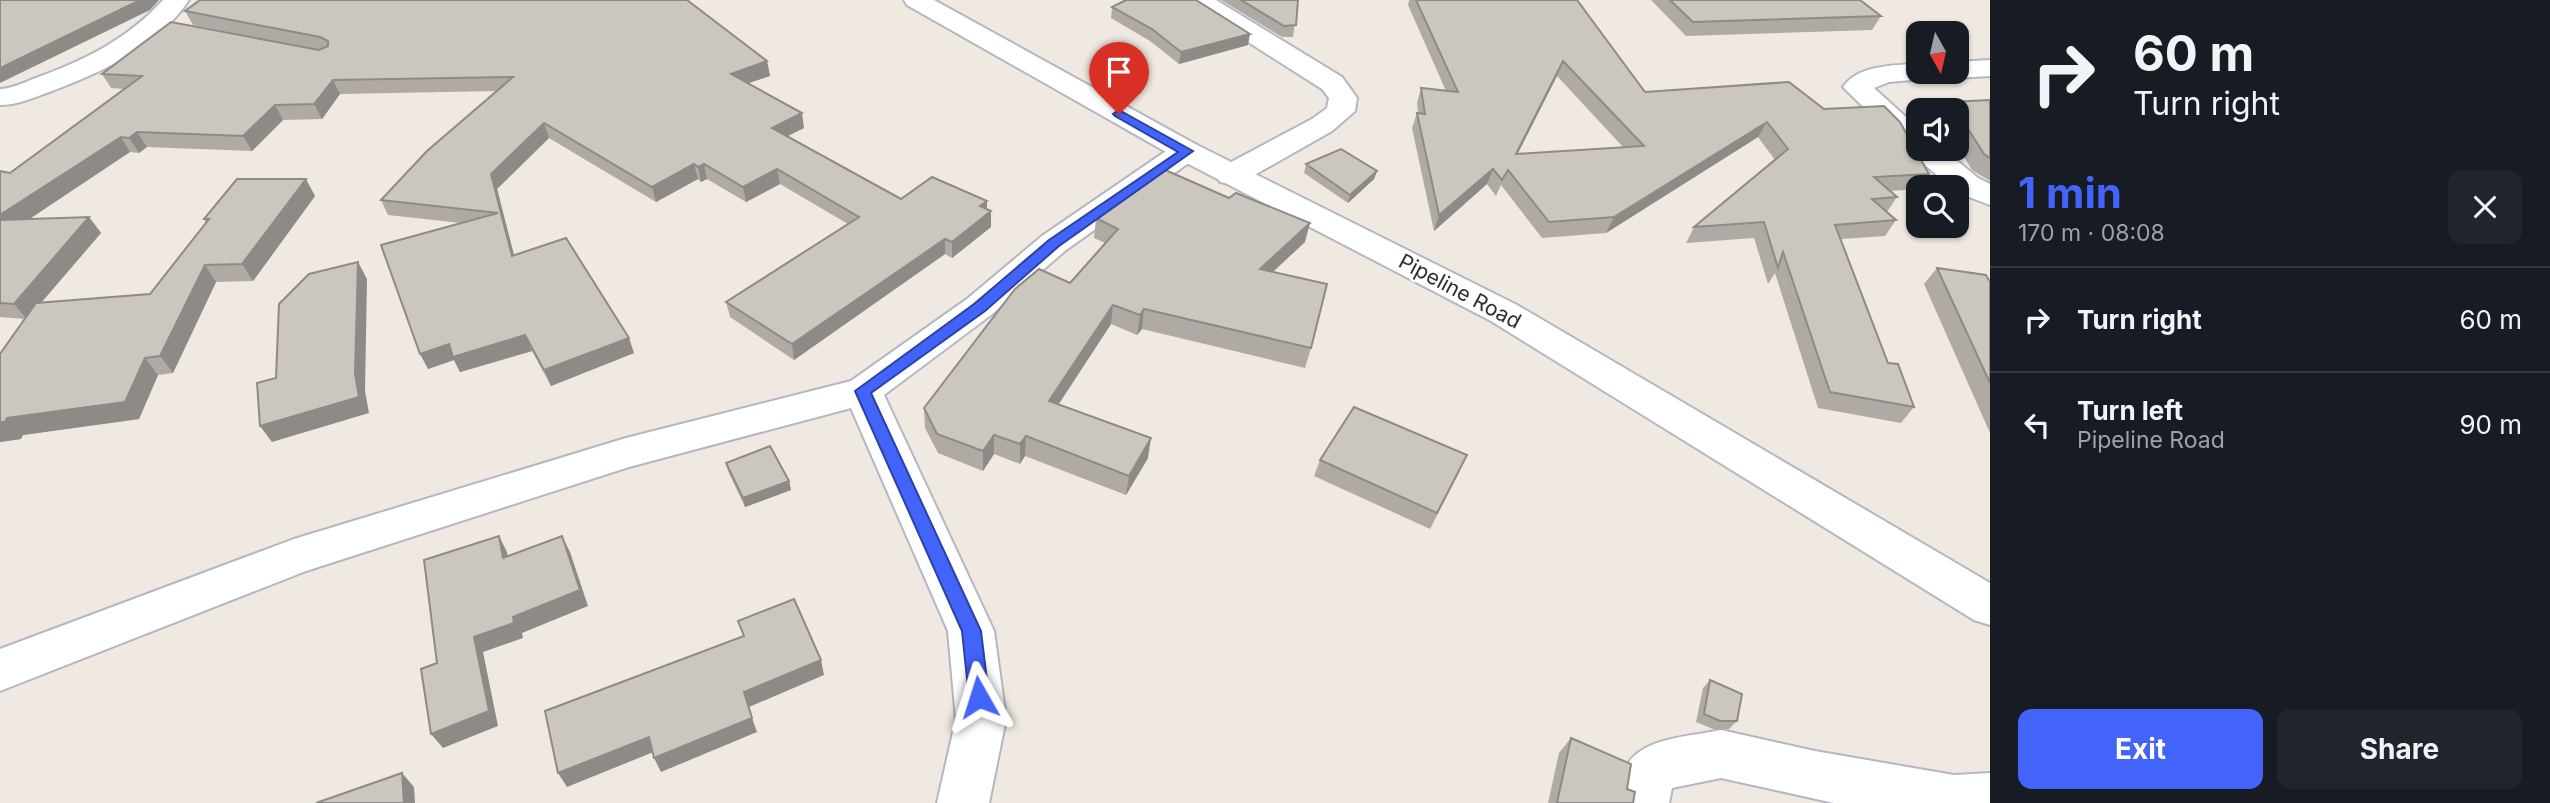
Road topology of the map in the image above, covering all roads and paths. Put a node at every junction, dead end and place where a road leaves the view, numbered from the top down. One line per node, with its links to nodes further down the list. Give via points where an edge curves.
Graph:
1 (177, 0): 7 (street, via 127,49 100,63)
2 (916, 0): 9 (street, Pipeline Road)
3 (1199, 0): 11 (street, via 1332,83 1343,98 1342,111 1322,125)
4 (1990, 68): 5 (street)
5 (1969, 69)
6 (1906, 74): 8 (street, via 1866,80 1857,87)
7 (0, 97)
8 (1906, 133)
9 (1186, 151): 11 (street, Pipeline Road); 13 (street, via 1054,243 979,307)
10 (1939, 161): 12 (street, via 1967,185)
11 (1231, 175): 14 (street, Pipeline Road, via 1504,313)
12 (1990, 196)
13 (863, 391): 15 (street, via 626,453 294,557); 17 (street, via 971,631 981,719)
14 (1990, 606)
15 (0, 670)
16 (1990, 798): 18 (street, via 1954,800 1721,754 1656,767 1643,788)
17 (962, 803)
18 (1643, 803)

